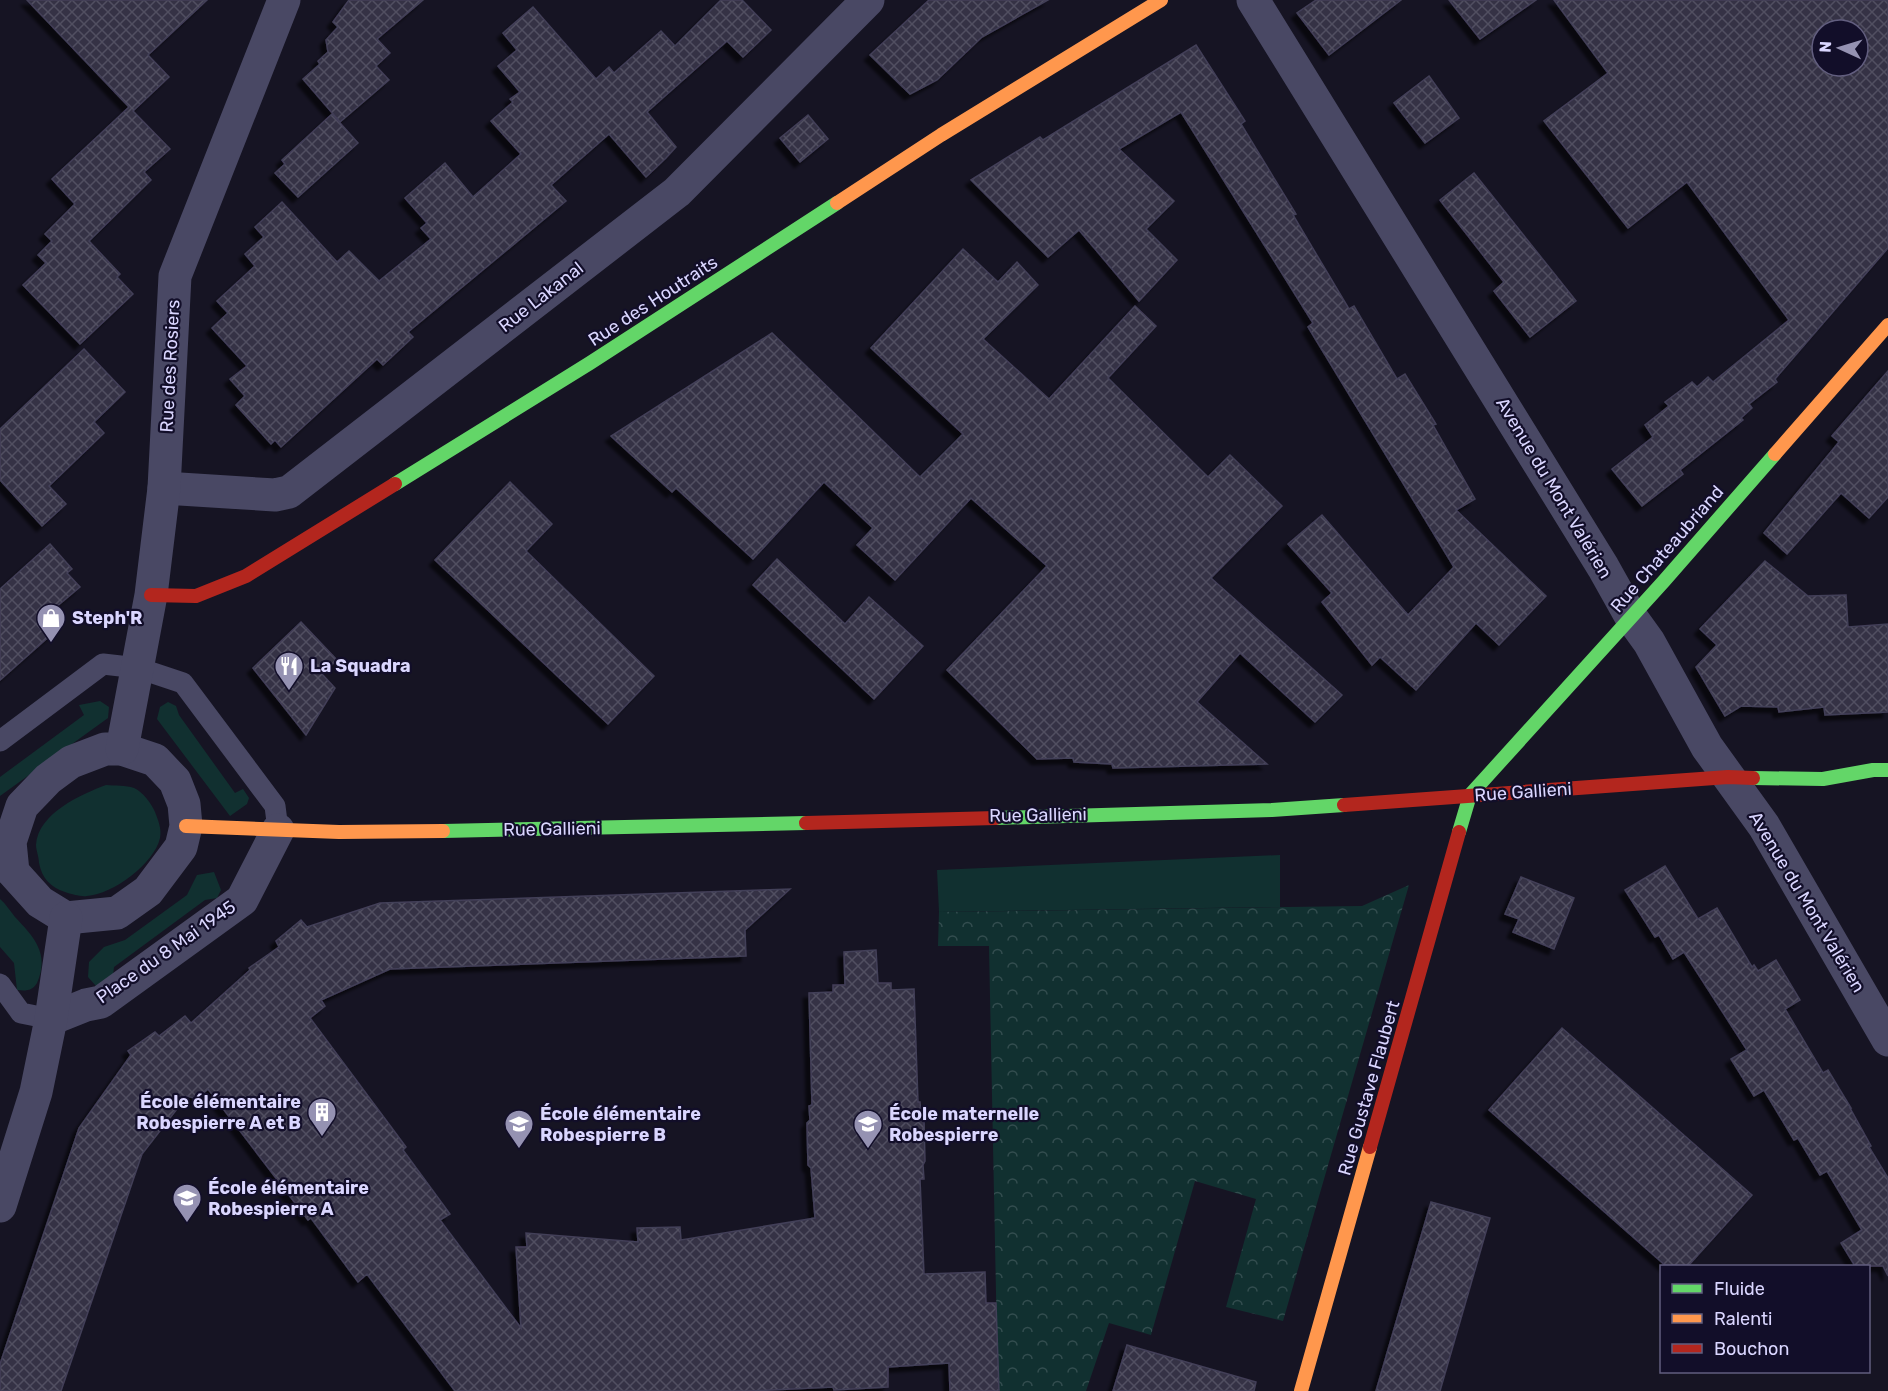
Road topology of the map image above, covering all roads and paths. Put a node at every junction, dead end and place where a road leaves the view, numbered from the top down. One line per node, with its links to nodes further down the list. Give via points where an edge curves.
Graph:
1 (284, 0): 6 (street, Rue des Rosiers, via 175,276)
2 (868, 0): 6 (street, Rue Lakanal, via 677,192 289,492 275,495)
3 (1161, 0): 7 (street, Rue des Houtraits, via 941,135 590,363 246,576 196,596)
4 (1252, 0): 8 (street, Avenue du Mont Valérien)
5 (1888, 324): 8 (street, Rue Chateaubriand)
6 (165, 488): 7 (street, Rue des Rosiers)
7 (151, 595): 9 (street, Rue des Rosiers)
8 (1631, 618): 13 (street, Avenue du Mont Valérien); 14 (street, Rue Chateaubriand)
9 (138, 668): 10 (lane, via 103,664); 11 (street, Rue des Rosiers); 16 (lane, via 183,683 274,807)
10 (0, 741)
11 (122, 749): 15 (street, via 155,760 175,781 184,804); 17 (street, via 105,749 71,762 48,779 22,806)
12 (1888, 770): 13 (street, Rue Gallieni, via 1823,779)
13 (1728, 777): 14 (street, Rue Gallieni); 21 (street, Avenue du Mont Valérien, via 1764,826)
14 (1470, 795): 16 (street, Rue Gallieni, via 1272,810 535,830); 23 (street, Rue Gustave Flaubert)
15 (186, 826): 16 (street, Rue Gallieni); 18 (street, via 181,847 148,891 117,913)
16 (278, 830): 20 (street, Place du 8 Mai 1945, via 242,900 101,1002)
17 (5, 842): 18 (street, via 13,872 40,902)
18 (66, 918): 20 (street)
19 (0, 984): 20 (lane, via 21,1013)
20 (51, 1019): 22 (street, via 36,1092)
21 (1888, 1040)
22 (0, 1206)
23 (1301, 1391)

